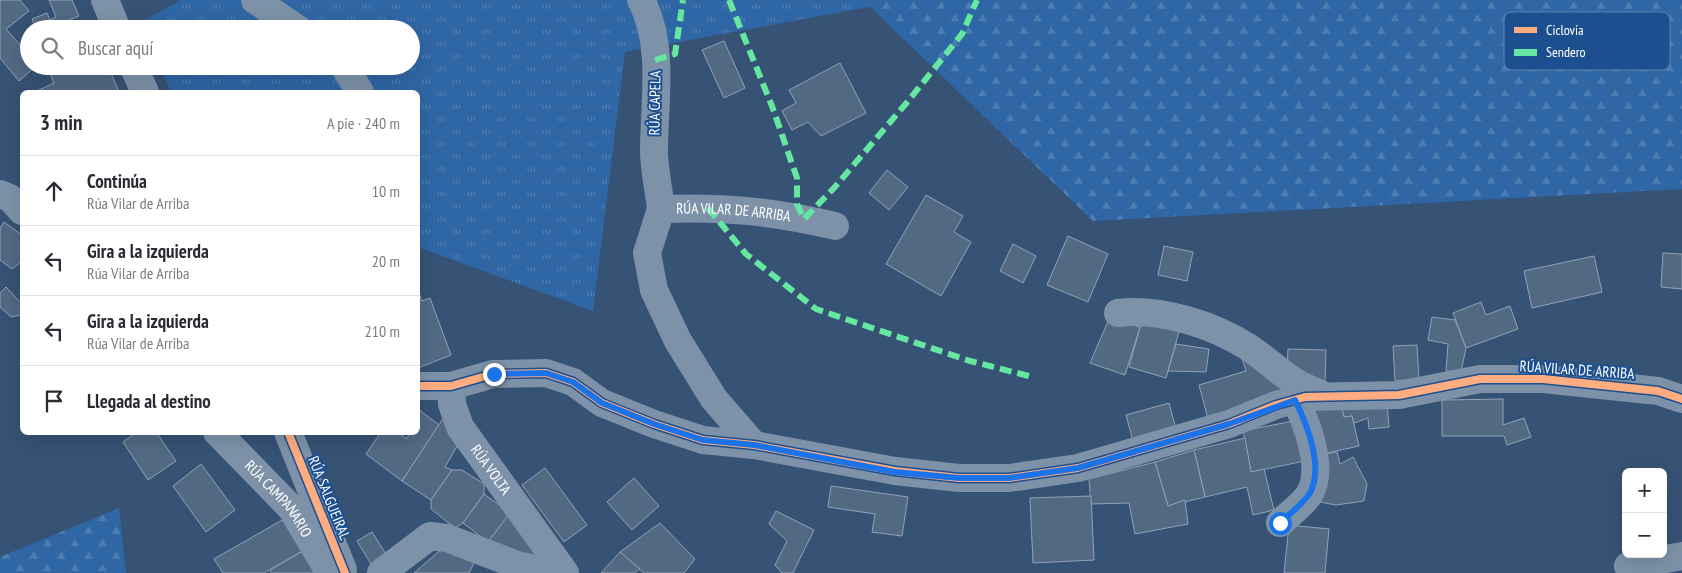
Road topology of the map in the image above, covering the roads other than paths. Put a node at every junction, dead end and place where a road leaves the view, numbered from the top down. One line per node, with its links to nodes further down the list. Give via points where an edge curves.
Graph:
1 (105, 0): 4 (street)
2 (255, 0): 5 (street)
3 (640, 0): 12 (street, RÚA CAPELA, via 649,16 655,60 654,153)
4 (113, 20)
5 (285, 20)
6 (138, 75): 8 (street)
7 (350, 75): 9 (street)
8 (144, 90)
9 (359, 90)
10 (0, 194): 11 (street, via 10,198)
11 (20, 209)
12 (661, 209): 13 (street, RÚA VILAR DE ARRIBA, via 718,207 773,212); 22 (street, RÚA VILAR DE ARRIBA, via 647,253 654,290 678,341 714,399)
13 (835, 226)
14 (1118, 313): 17 (street, RÚA VILAR DE ARRIBA, via 1138,310 1160,313 1198,324 1246,346 1298,384)
15 (420, 386): 16 (street)
16 (451, 386): 22 (street, RÚA VILAR DE ARRIBA, via 494,374 546,373 573,382 602,403 654,424 703,440); 30 (street, RÚA VOLTA, via 452,404 460,427)
17 (1325, 396): 18 (street, RÚA VILAR DE ARRIBA, via 1399,395 1480,379 1543,379 1658,391); 19 (street, RÚA VILAR DE ARRIBA)
18 (1682, 399)
19 (1295, 400): 22 (street, RÚA VILAR DE ARRIBA, via 1135,453 1078,468 1009,478 959,478 895,472); 23 (street, via 1310,444 1314,483 1309,494)
20 (221, 435): 26 (street, RÚA CAMPANARIO, via 291,508)
21 (289, 435): 27 (street, RÚA SALGUEIRAL)
22 (754, 445)
23 (1280, 523)
24 (1682, 556): 25 (street)
25 (1628, 566)
26 (330, 573)
27 (344, 573)
28 (382, 573): 29 (street, via 430,536 447,538 518,565)
29 (552, 573)
30 (565, 573)

